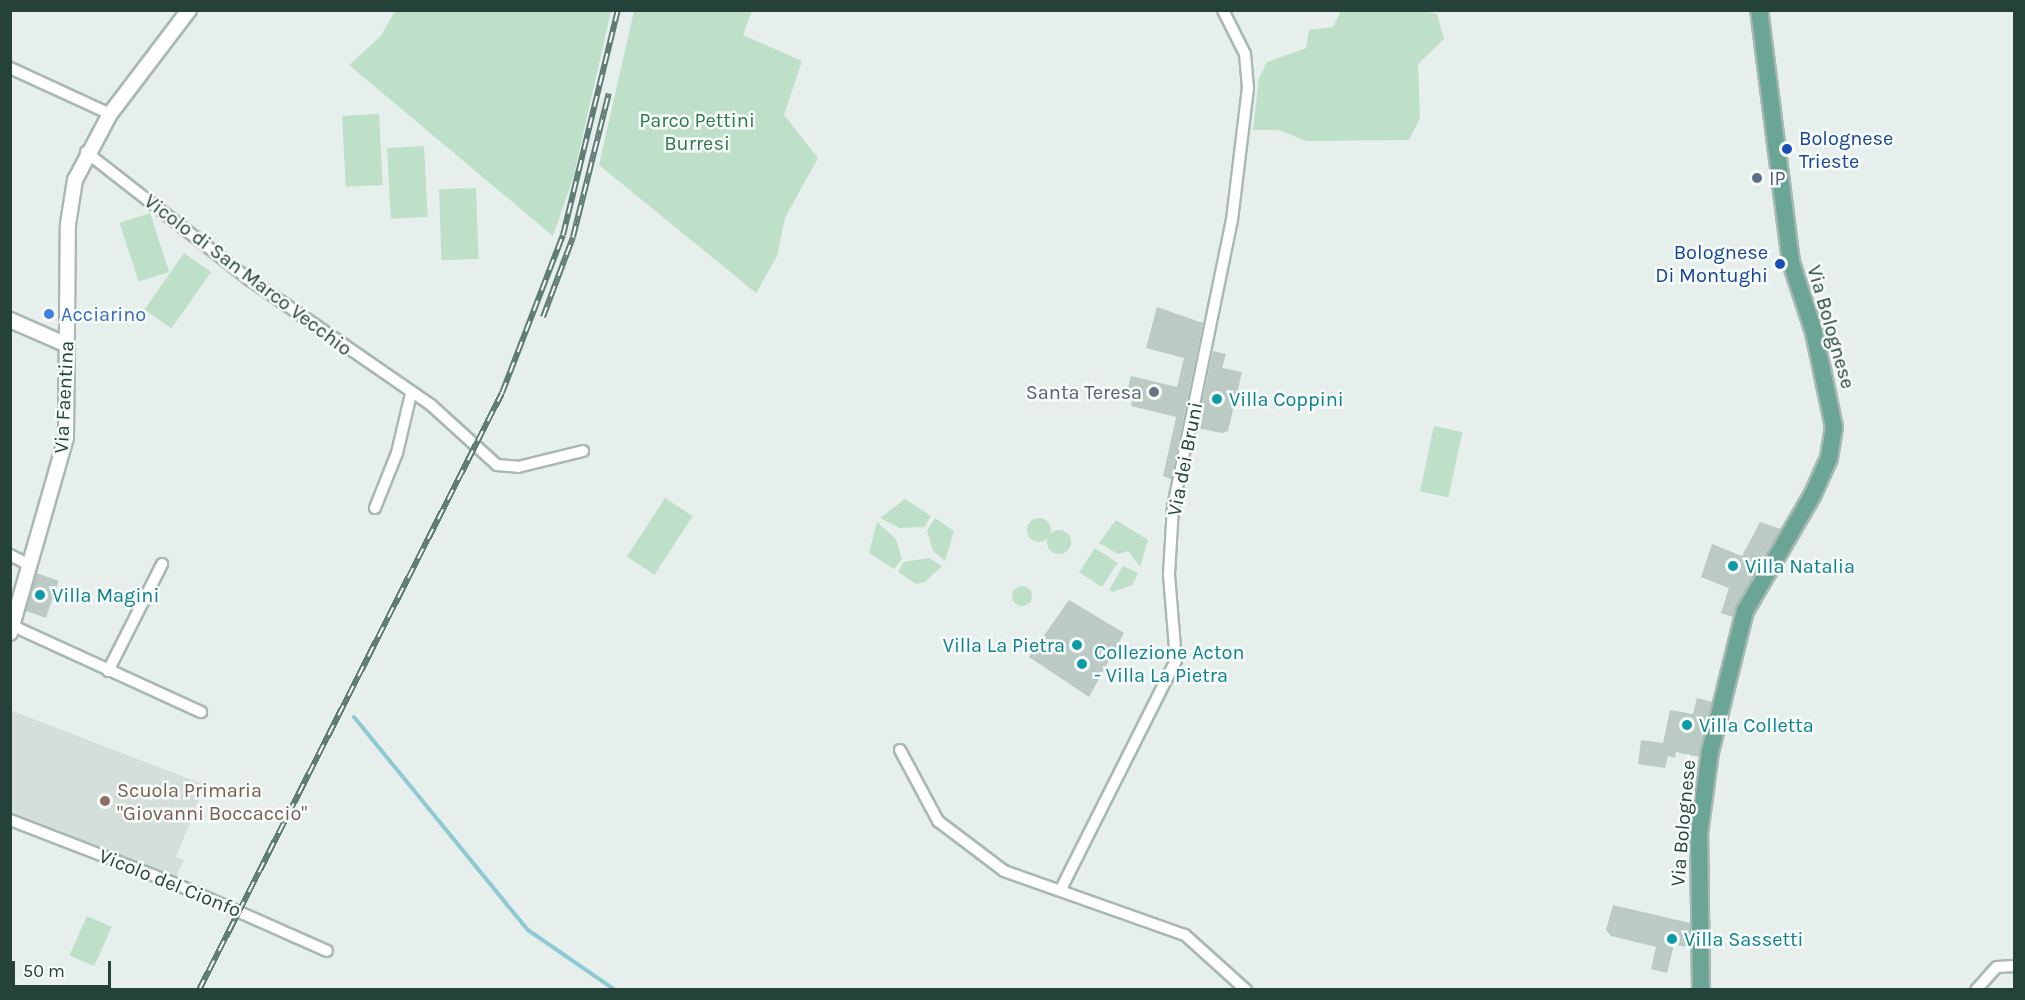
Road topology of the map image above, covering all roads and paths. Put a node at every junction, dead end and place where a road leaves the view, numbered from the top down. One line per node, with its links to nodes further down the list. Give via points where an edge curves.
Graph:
1 (189, 10): 5 (street, Via Faentina)
2 (1223, 10): 20 (street, Via dei Bruni, via 1245,54 1245,119 1233,220 1177,485 1168,574 1176,660)
3 (1759, 10): 24 (main road, Via Bolognese, via 1791,262 1814,332 1834,427 1829,458 1813,494 1745,611 1710,752 1699,834)
4 (10, 68): 5 (street)
5 (110, 114): 6 (street, Via Faentina)
6 (86, 152): 8 (street, Via Faentina, via 70,203); 9 (street, Vicolo di San Marco Vecchio, via 250,280)
7 (10, 320): 8 (street)
8 (67, 345): 14 (street, Via Faentina, via 65,444)
9 (411, 394): 10 (street, Vicolo di San Marco Vecchio, via 501,466); 11 (street, via 397,453)
10 (583, 451)
11 (375, 508)
12 (10, 555): 14 (street)
13 (162, 564): 16 (street)
14 (30, 565): 15 (street, Via Faentina)
15 (12, 630): 16 (street)
16 (108, 671): 17 (street)
17 (201, 712)
18 (900, 750): 20 (street, via 948,831 1004,871)
19 (10, 820): 21 (street, Vicolo del Cionfo, via 176,884)
20 (1060, 889): 23 (street, via 1146,917 1198,944)
21 (327, 951)
22 (2014, 966): 25 (street, via 1997,967)
23 (1246, 990)
24 (1701, 990)
25 (1976, 990)

